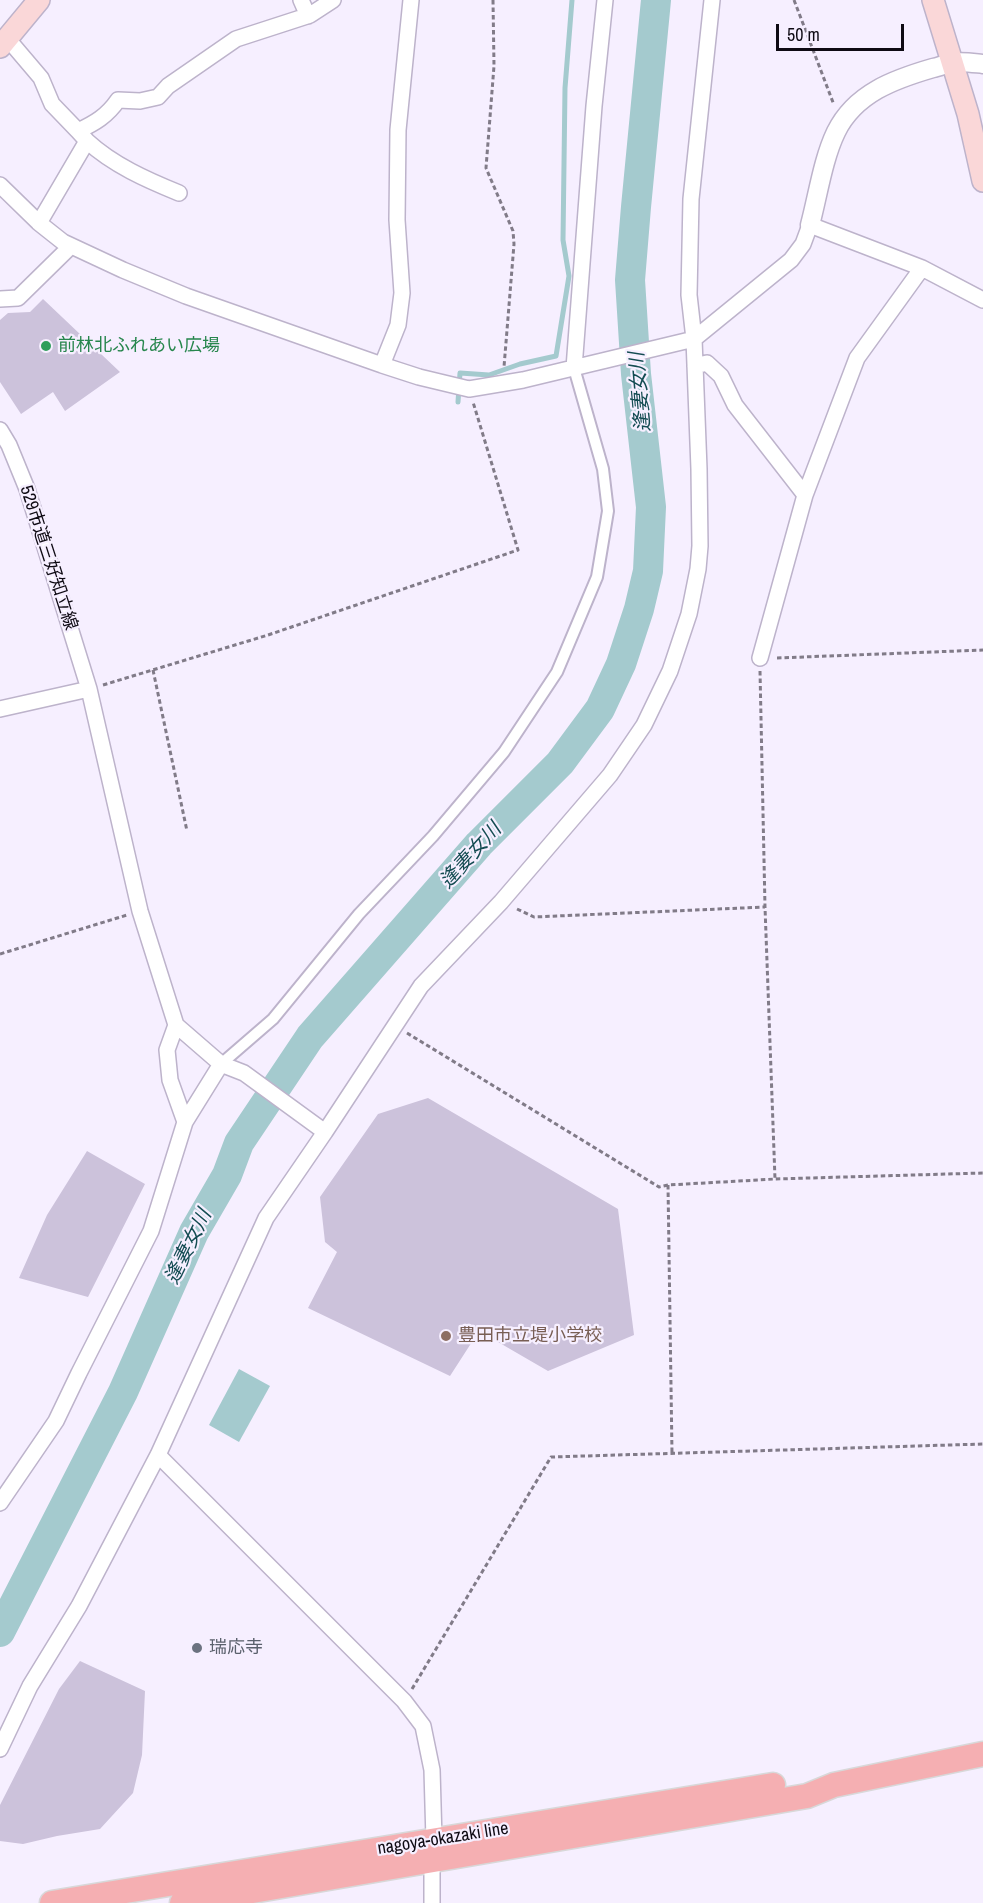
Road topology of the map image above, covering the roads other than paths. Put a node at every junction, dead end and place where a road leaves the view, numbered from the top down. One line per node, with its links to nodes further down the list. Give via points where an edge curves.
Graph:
1 (39, 0): 9 (main road)
2 (301, 0): 8 (street)
3 (333, 0): 8 (street)
4 (411, 0): 23 (street, via 398,130 397,220 402,293 399,325)
5 (605, 0): 25 (street, via 593,117)
6 (712, 0): 22 (street, via 691,199)
7 (933, 0): 10 (main road)
8 (308, 16): 12 (street, via 236,39 158,97 118,100)
9 (4, 42): 12 (street, via 41,78 52,104)
10 (952, 63): 11 (street); 13 (main road); 17 (street, via 918,71 879,88 845,117 828,153)
11 (983, 64)
12 (83, 136): 15 (street, via 129,170); 16 (street)
13 (983, 181)
14 (0, 185): 16 (street)
15 (179, 193)
16 (39, 224): 18 (street)
17 (810, 225): 19 (street); 22 (street, via 791,260)
18 (71, 246): 20 (street, via 18,298); 23 (street, via 186,296)
19 (922, 268): 21 (street); 27 (street, via 857,358)
20 (0, 299)
21 (983, 300)
22 (687, 340): 24 (street); 25 (street)
23 (382, 365): 25 (street, via 469,389)
24 (694, 366): 27 (street, via 707,363 721,376 735,405); 34 (street, via 698,569 670,671 644,725 610,775 501,902 421,986)
25 (579, 367): 32 (street, via 603,469 608,511 597,577 557,672 504,752 433,836 359,914 273,1019)
26 (0, 430): 29 (street, 529市道三好知立線, via 27,489)
27 (805, 495): 28 (street)
28 (760, 658)
29 (89, 689): 30 (street); 31 (street, 529市道三好知立線, via 140,911)
30 (0, 709)
31 (176, 1025): 32 (street); 33 (street, via 167,1050 170,1080)
32 (221, 1064): 33 (street); 34 (street, via 244,1072)
33 (185, 1122): 36 (street, via 151,1231 56,1421)
34 (319, 1127): 35 (street, via 266,1218)
35 (158, 1455): 37 (street, via 78,1606 30,1686); 39 (street, via 404,1701 423,1726 432,1770)
36 (0, 1503)
37 (0, 1749)
38 (983, 1754): 39 (main road, nagoya-okazaki line, via 834,1785 807,1796)
39 (433, 1851): 40 (main road, nagoya-okazaki line); 41 (main road, nagoya-okazaki line); 42 (street)
40 (52, 1903)
41 (182, 1903)
42 (432, 1903)

